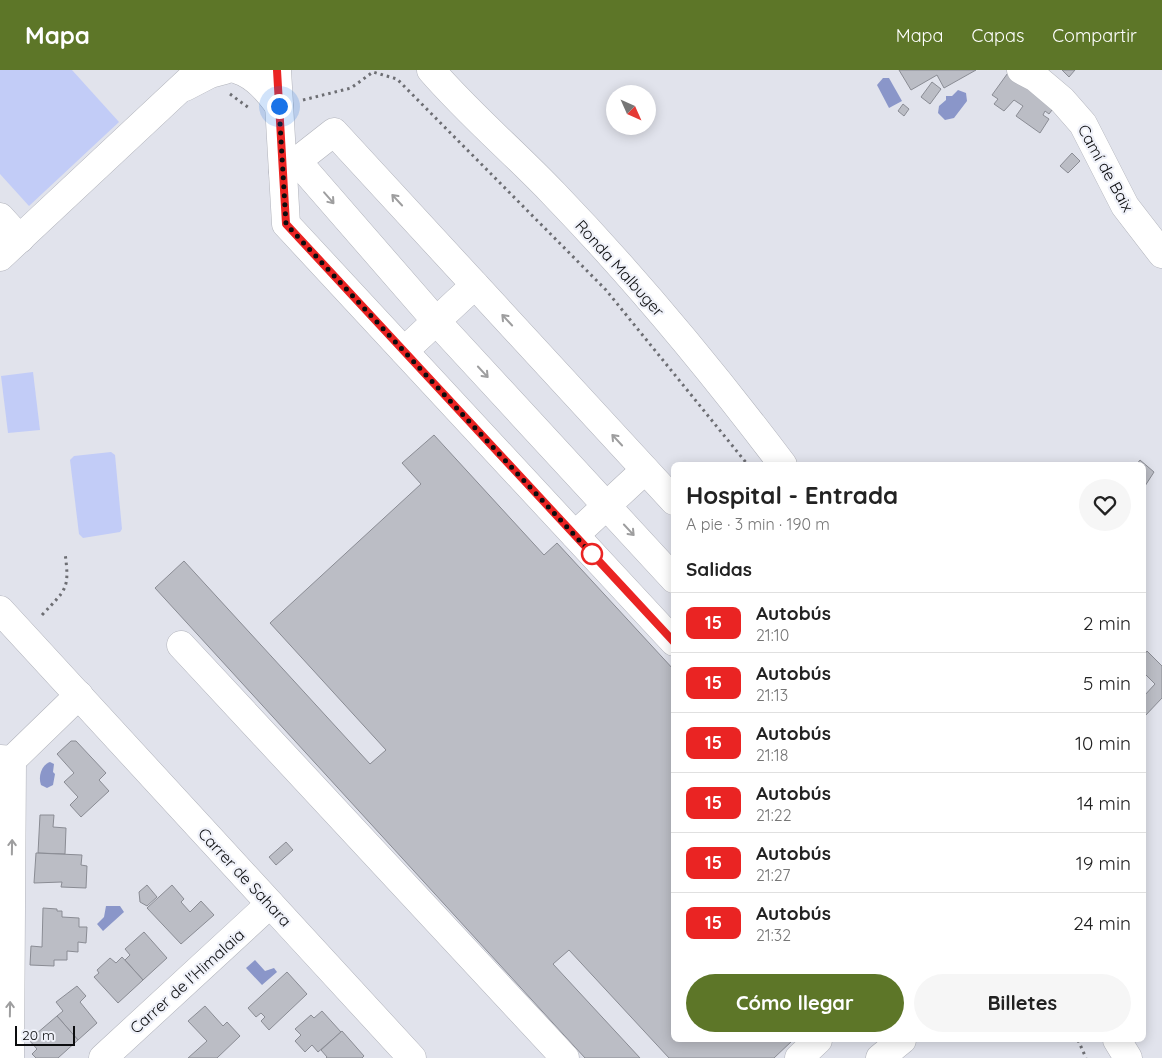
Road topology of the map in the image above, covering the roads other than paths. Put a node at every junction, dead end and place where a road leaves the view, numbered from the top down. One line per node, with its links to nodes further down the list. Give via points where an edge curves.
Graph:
1 (238, 70): 6 (street, via 248,73)
2 (276, 70): 6 (street)
3 (1020, 70): 10 (street, Camí de Baix, via 1036,78 1062,100 1083,124 1126,206)
4 (207, 71): 9 (street, via 172,98)
5 (433, 74): 15 (street, Ronda Malbuger, via 554,194 624,270 707,366)
6 (279, 106): 7 (street)
7 (290, 167): 12 (street, one-way to 7, via 334,132); 13 (street, one-way to 13); 14 (street, via 286,224)
8 (0, 217): 9 (street)
9 (20, 239): 11 (street)
10 (1162, 254)
11 (0, 257)
12 (475, 285): 13 (street); 16 (street, one-way to 12)
13 (437, 322): 14 (street); 18 (street, one-way to 18)
14 (404, 351): 19 (street)
15 (781, 462)
16 (645, 470): 17 (street); 18 (street)
17 (671, 498)
18 (606, 505): 19 (street); 20 (street, one-way to 20)
19 (575, 535): 22 (street)
20 (671, 576)
21 (0, 610): 24 (street, Carrer de Sahara)
22 (671, 639)
23 (181, 645): 34 (street)
24 (79, 695): 25 (street); 26 (street, Carrer de Sahara)
25 (6, 759): 31 (street, one-way to 25)
26 (270, 904): 32 (street, Carrer de l'Himalaia); 33 (street, Carrer de Sahara)
27 (816, 1042): 35 (street)
28 (900, 1042): 36 (street)
29 (1118, 1042): 37 (street)
30 (1125, 1042): 37 (street)
31 (10, 1058)
32 (103, 1058)
33 (412, 1058)
34 (565, 1058)
35 (799, 1058)
36 (880, 1058)
37 (1130, 1058)

